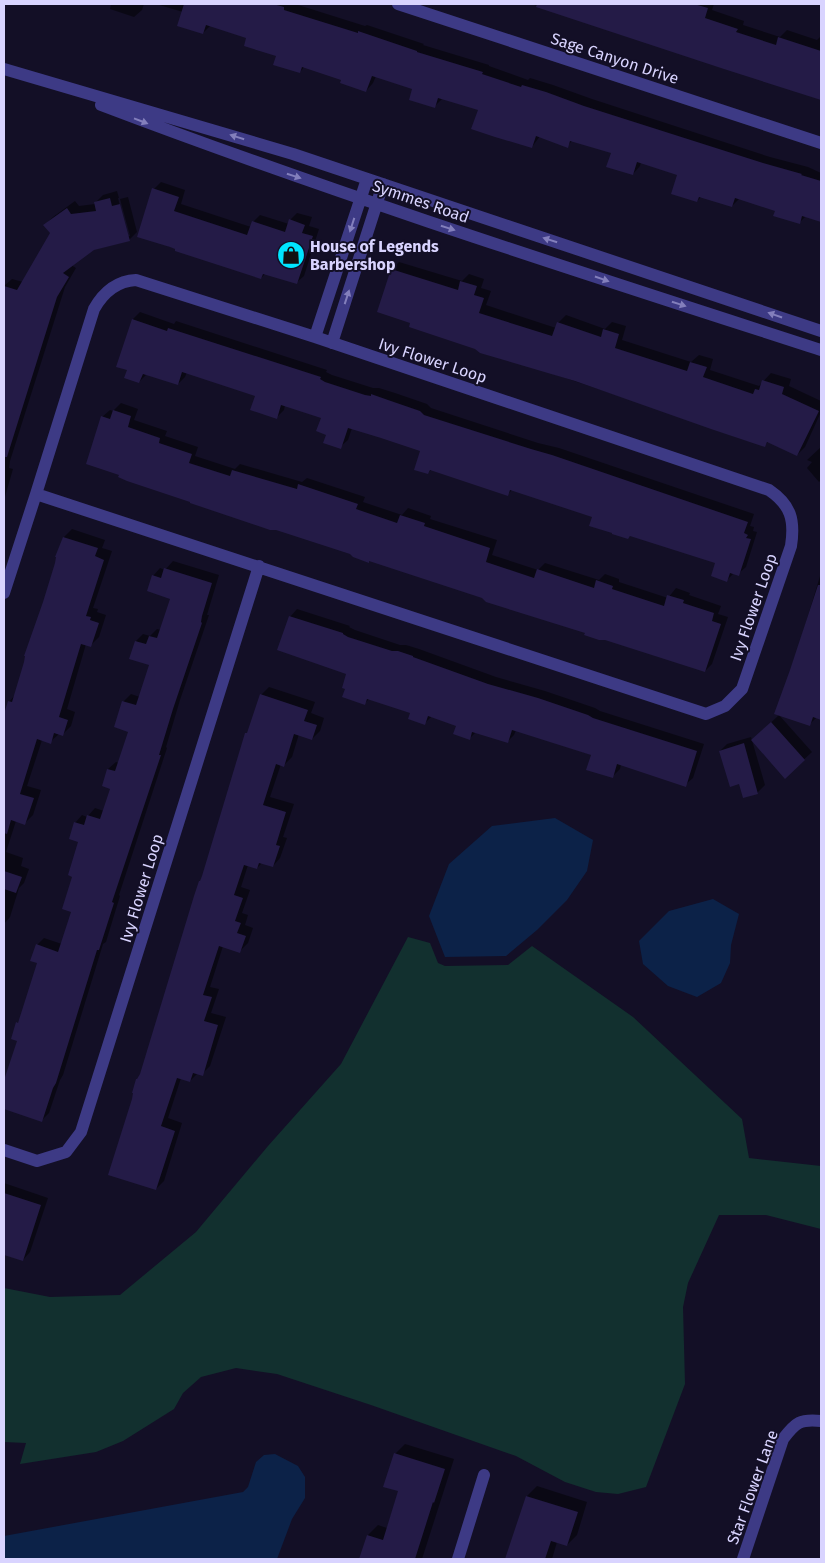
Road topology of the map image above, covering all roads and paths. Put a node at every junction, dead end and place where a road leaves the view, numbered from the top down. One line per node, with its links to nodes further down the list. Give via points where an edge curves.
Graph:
1 (398, 4): 3 (street, Sage Canyon Drive)
2 (9, 71): 4 (street, Symmes Road, one-way to 2, via 284,151); 6 (street, Symmes Road, one-way to 6, via 287,174)
3 (821, 143)
4 (367, 179): 5 (street, Symmes Road); 6 (street)
5 (384, 184): 7 (street); 8 (street, Symmes Road, one-way to 5)
6 (361, 198): 7 (street, Symmes Road); 9 (street, one-way to 9)
7 (377, 204): 10 (street, one-way to 7); 11 (street, Symmes Road, one-way to 11)
8 (821, 331)
9 (315, 337): 10 (street, Ivy Flower Loop); 12 (street, Ivy Flower Loop, via 145,282 128,281 117,285 102,297 94,309)
10 (332, 343): 13 (street, Ivy Flower Loop, via 769,490 788,508 792,519 791,546 742,689 725,706 706,714)
11 (821, 350)
12 (36, 494): 13 (street, Ivy Flower Loop); 14 (street, Ivy Flower Loop)
13 (259, 566): 15 (street, Ivy Flower Loop, via 81,1132 66,1152 37,1161)
14 (4, 593)
15 (4, 1150)
16 (821, 1421): 19 (street, Star Flower Lane, via 808,1420 794,1425 783,1438)
17 (484, 1475): 18 (street)
18 (458, 1559)
19 (743, 1559)

